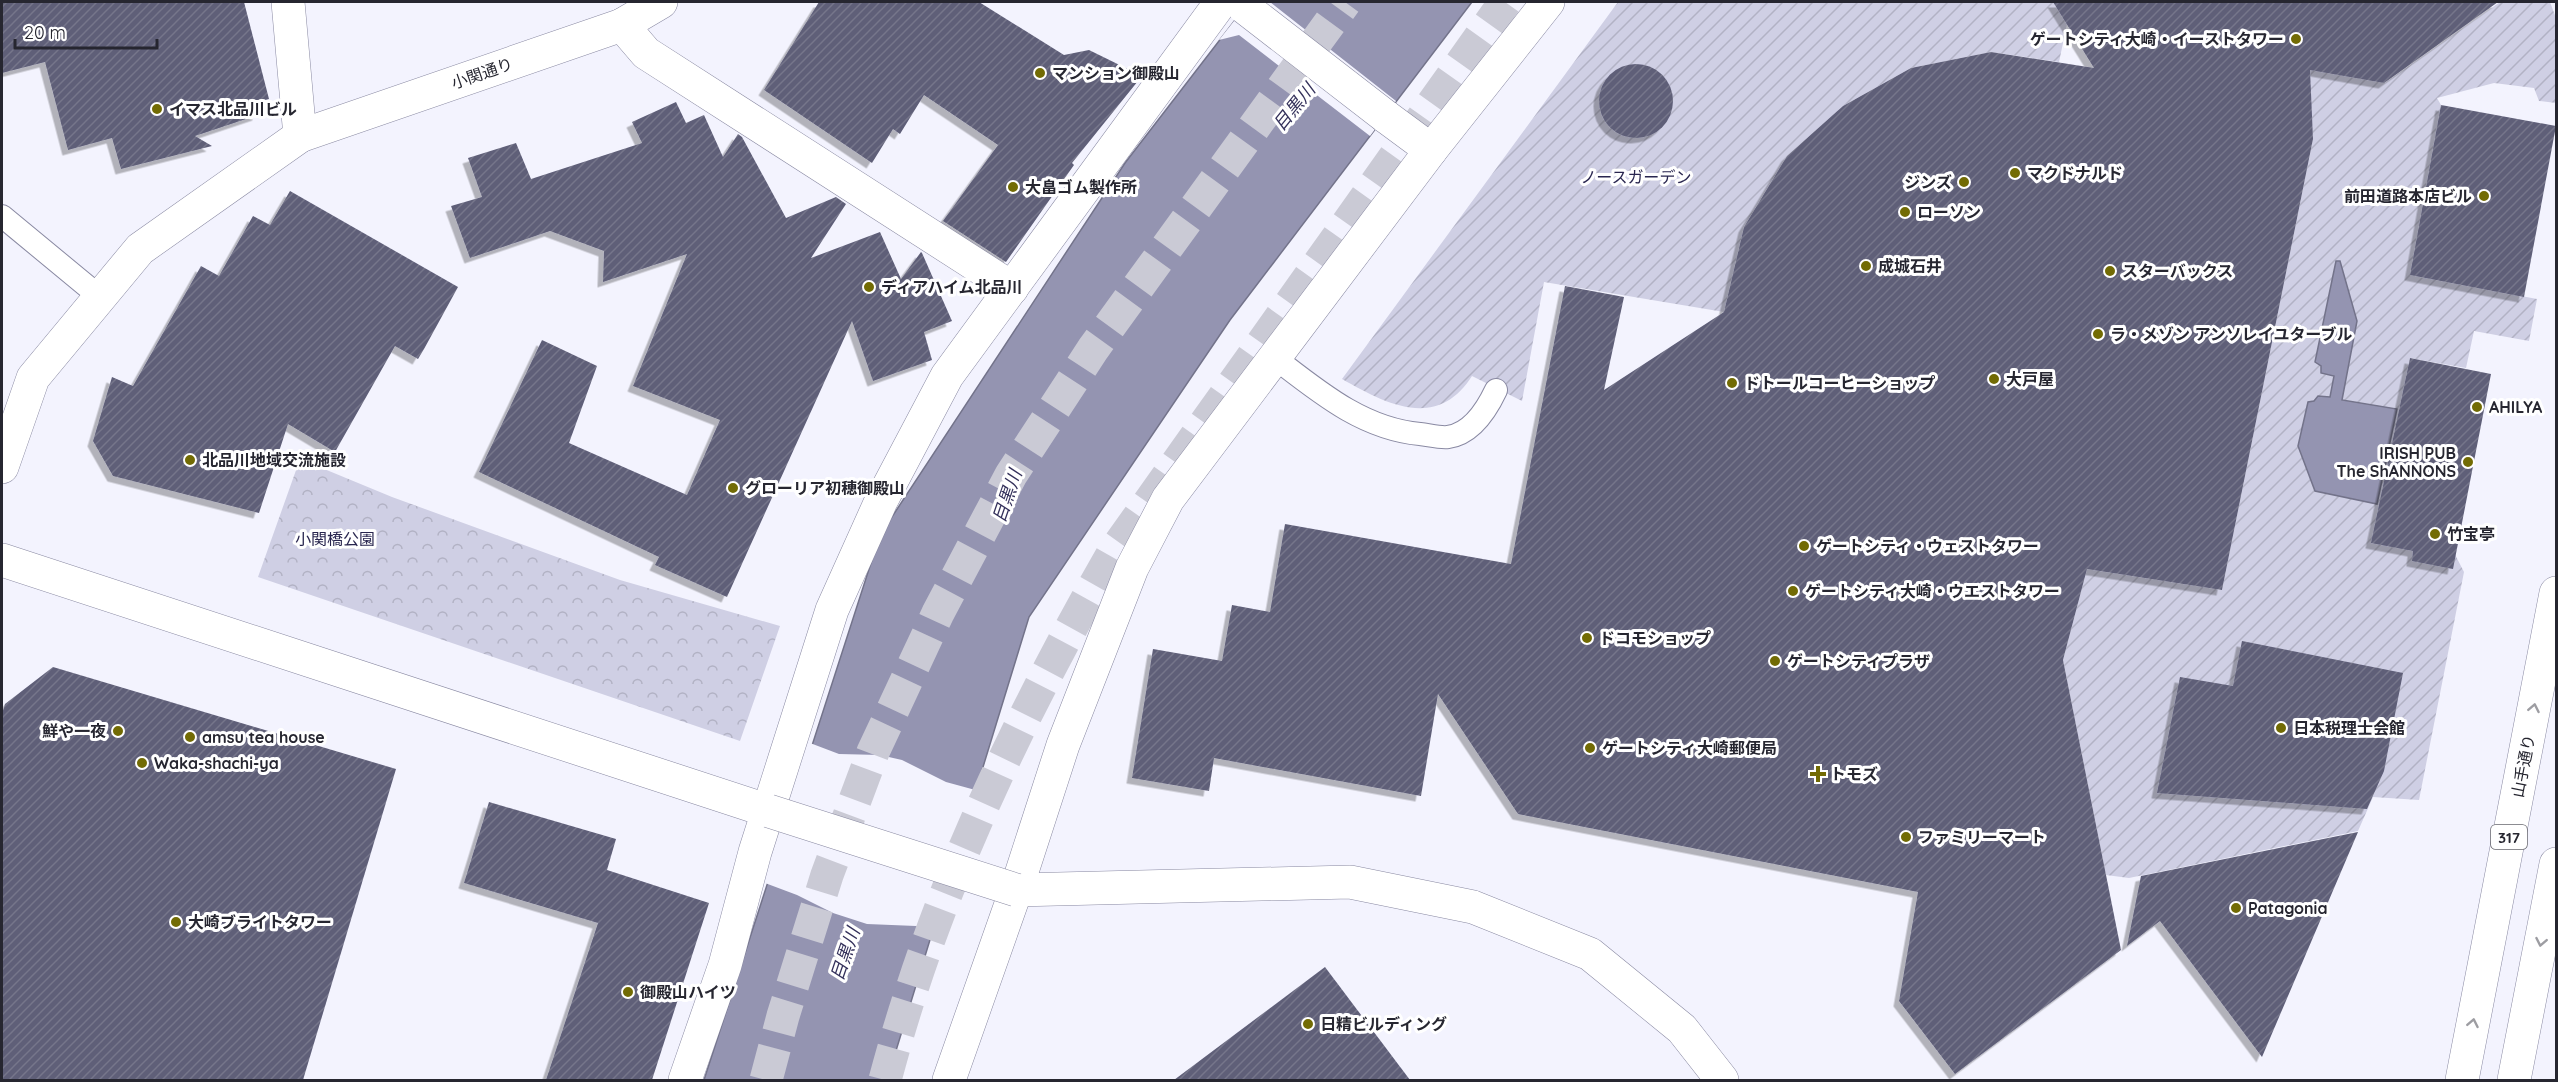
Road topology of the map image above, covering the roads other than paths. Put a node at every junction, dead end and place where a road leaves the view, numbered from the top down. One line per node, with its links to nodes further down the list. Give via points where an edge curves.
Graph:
1 (288, 2): 6 (street)
2 (661, 2): 5 (street, 小関通り)
3 (1548, 2): 7 (street)
4 (1234, 3): 7 (street, bridge); 9 (street)
5 (626, 15): 6 (street, 小関通り); 9 (street, via 645,53)
6 (300, 136): 10 (street, 小関通り, via 140,249)
7 (1431, 150): 11 (street)
8 (2, 216): 10 (lane)
9 (1012, 288): 16 (street, via 947,376 881,501 832,610)
10 (100, 297): 13 (street, 小関通り, via 33,378)
11 (1275, 358): 12 (lane, via 1349,412 1382,428 1415,434 1449,437 1472,426); 18 (street, via 1168,499 1132,568 1063,745)
12 (1496, 390)
13 (2, 467)
14 (2, 560): 16 (street)
15 (2556, 593): 22 (street, 山手通り / 317, one-way to 15)
16 (769, 811): 18 (street, bridge); 19 (street, via 725,965)
17 (2556, 864): 23 (street, one-way to 23)
18 (1016, 890): 20 (street); 21 (street, via 1350,882 1473,907 1590,954 1682,1029)
19 (685, 1080)
20 (949, 1080)
21 (1722, 1080)
22 (2462, 1080)
23 (2514, 1080)

